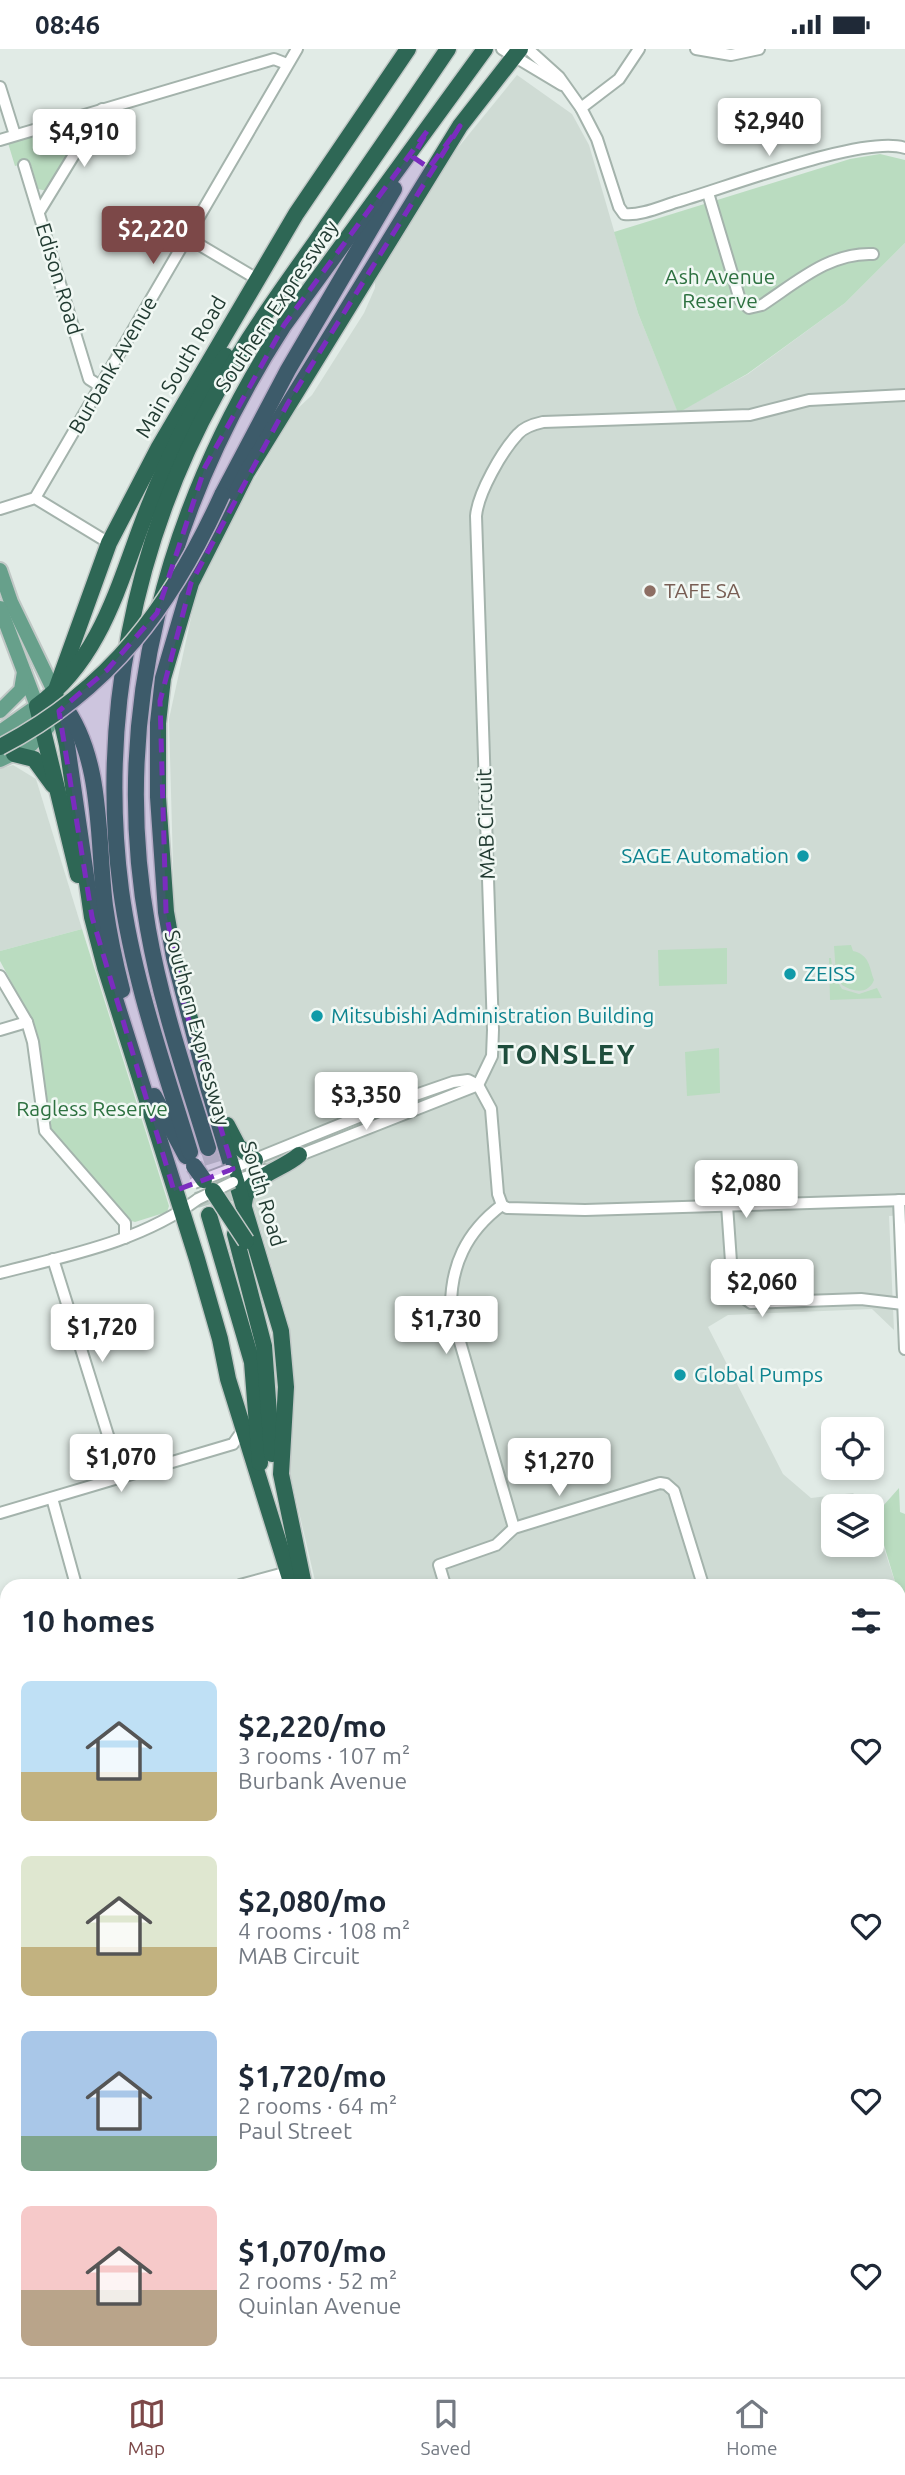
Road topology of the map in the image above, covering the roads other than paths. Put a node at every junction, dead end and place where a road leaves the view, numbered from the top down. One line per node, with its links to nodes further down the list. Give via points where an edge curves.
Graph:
1 (297, 49): 9 (street, Burbank Avenue)
2 (408, 49): 24 (highway, Main South Road, via 332,158)
3 (448, 49): 13 (highway, Southern Expressway)
4 (485, 49): 15 (highway, Southern Expressway)
5 (639, 49): 11 (street, via 619,79)
6 (696, 49): 7 (street, via 732,55)
7 (759, 49)
8 (514, 51): 11 (street, via 562,85); 14 (highway)
9 (287, 64): 12 (street, via 274,59); 22 (street, Burbank Avenue)
10 (0, 86): 16 (street)
11 (581, 108): 20 (street, via 624,214)
12 (102, 109): 16 (street); 21 (street)
13 (399, 122): 35 (highway, via 262,303 216,372 164,470 103,626); 50 (highway, Southern Expressway, via 214,397 167,498 138,590 118,713 115,807 125,915)
14 (460, 126): 25 (highway, via 375,244 300,360); 42 (highway, South Road, via 288,403 196,570 169,651 158,723)
15 (428, 130): 25 (highway); 33 (highway, Southern Expressway, via 284,325 242,393 192,499)
16 (15, 135): 17 (street)
17 (0, 140)
18 (905, 148): 20 (street, via 881,144 855,148)
19 (24, 165): 21 (street, Edison Road)
20 (708, 193): 23 (street, via 740,300 749,308 762,305 835,257)
21 (39, 212): 26 (street, Edison Road, via 89,379)
22 (188, 238): 24 (street); 26 (street, Burbank Avenue)
23 (873, 254)
24 (257, 279): 30 (highway, Main South Road)
25 (288, 370): 40 (highway, bridge, via 177,584 140,636 71,702)
26 (100, 386): 28 (street, Burbank Avenue)
27 (905, 395): 47 (street, MAB Circuit, via 808,400 750,415 542,422 519,433 485,486 477,516 494,1030 492,1056)
28 (35, 498): 29 (street); 30 (street)
29 (0, 509)
30 (109, 543): 35 (highway, Main South Road)
31 (0, 570): 35 (main road)
32 (0, 608): 34 (main road)
33 (154, 629): 42 (highway, via 150,771 153,837); 49 (highway, Southern Expressway, via 138,745 140,867 158,979)
34 (24, 671): 36 (main road); 37 (main road, via 21,690)
35 (55, 694): 36 (highway); 39 (main road, via 53,716); 43 (highway, South Road); 54 (highway, bridge, via 73,720 89,766 118,975 149,1081 166,1124)
36 (35, 699): 38 (main road); 39 (highway, South Road)
37 (0, 711)
38 (0, 732)
39 (45, 732): 40 (main road); 41 (highway, South Road)
40 (5, 754): 41 (highway, via 27,755 36,761)
41 (61, 799): 43 (highway, South Road)
42 (166, 912): 48 (highway, South Road, via 184,1003)
43 (92, 917): 55 (highway, South Road)
44 (0, 976): 45 (street)
45 (27, 1022): 46 (street); 62 (street, via 45,1131 124,1222)
46 (0, 1030)
47 (478, 1084): 51 (street); 52 (street, via 453,1081); 58 (street, via 492,1109)
48 (215, 1113): 52 (highway); 53 (highway, South Road)
49 (208, 1149)
50 (190, 1152)
51 (299, 1155): 53 (street); 57 (highway, via 251,1186)
52 (255, 1160): 53 (street)
53 (233, 1176): 54 (street, bridge); 57 (highway, South Road)
54 (204, 1185): 55 (street); 60 (street, bridge, via 198,1199); 63 (highway, bridge)
55 (174, 1191): 60 (highway, South Road)
56 (902, 1200): 59 (street); 66 (street)
57 (244, 1204): 67 (highway, South Road)
58 (502, 1205): 59 (street, via 517,1210); 78 (street, via 462,1250 453,1276 451,1303)
59 (727, 1205): 68 (street, via 731,1281 740,1298 751,1303 861,1299)
60 (182, 1212): 62 (street); 71 (highway, South Road)
61 (209, 1215): 75 (highway, via 252,1362)
62 (125, 1238): 64 (street)
63 (240, 1238): 67 (highway); 79 (highway, via 268,1374 275,1482)
64 (53, 1259): 65 (street); 74 (street)
65 (0, 1273)
66 (904, 1284): 68 (street)
67 (270, 1287): 79 (highway, South Road, via 284,1350 281,1474 296,1539)
68 (903, 1304): 69 (street)
69 (905, 1331): 70 (street)
70 (905, 1349)
71 (243, 1430): 72 (street); 73 (highway, South Road)
72 (233, 1444): 73 (street); 74 (street)
73 (250, 1453): 75 (highway, South Road)
74 (121, 1477): 76 (street)
75 (263, 1487): 79 (highway, South Road)
76 (52, 1498): 77 (street); 80 (street)
77 (0, 1513)
78 (514, 1528): 82 (street, via 496,1545 439,1565); 83 (street, via 666,1484 674,1491)
79 (293, 1573): 81 (street)
80 (74, 1579)
81 (266, 1579)
82 (443, 1579)
83 (701, 1579)

